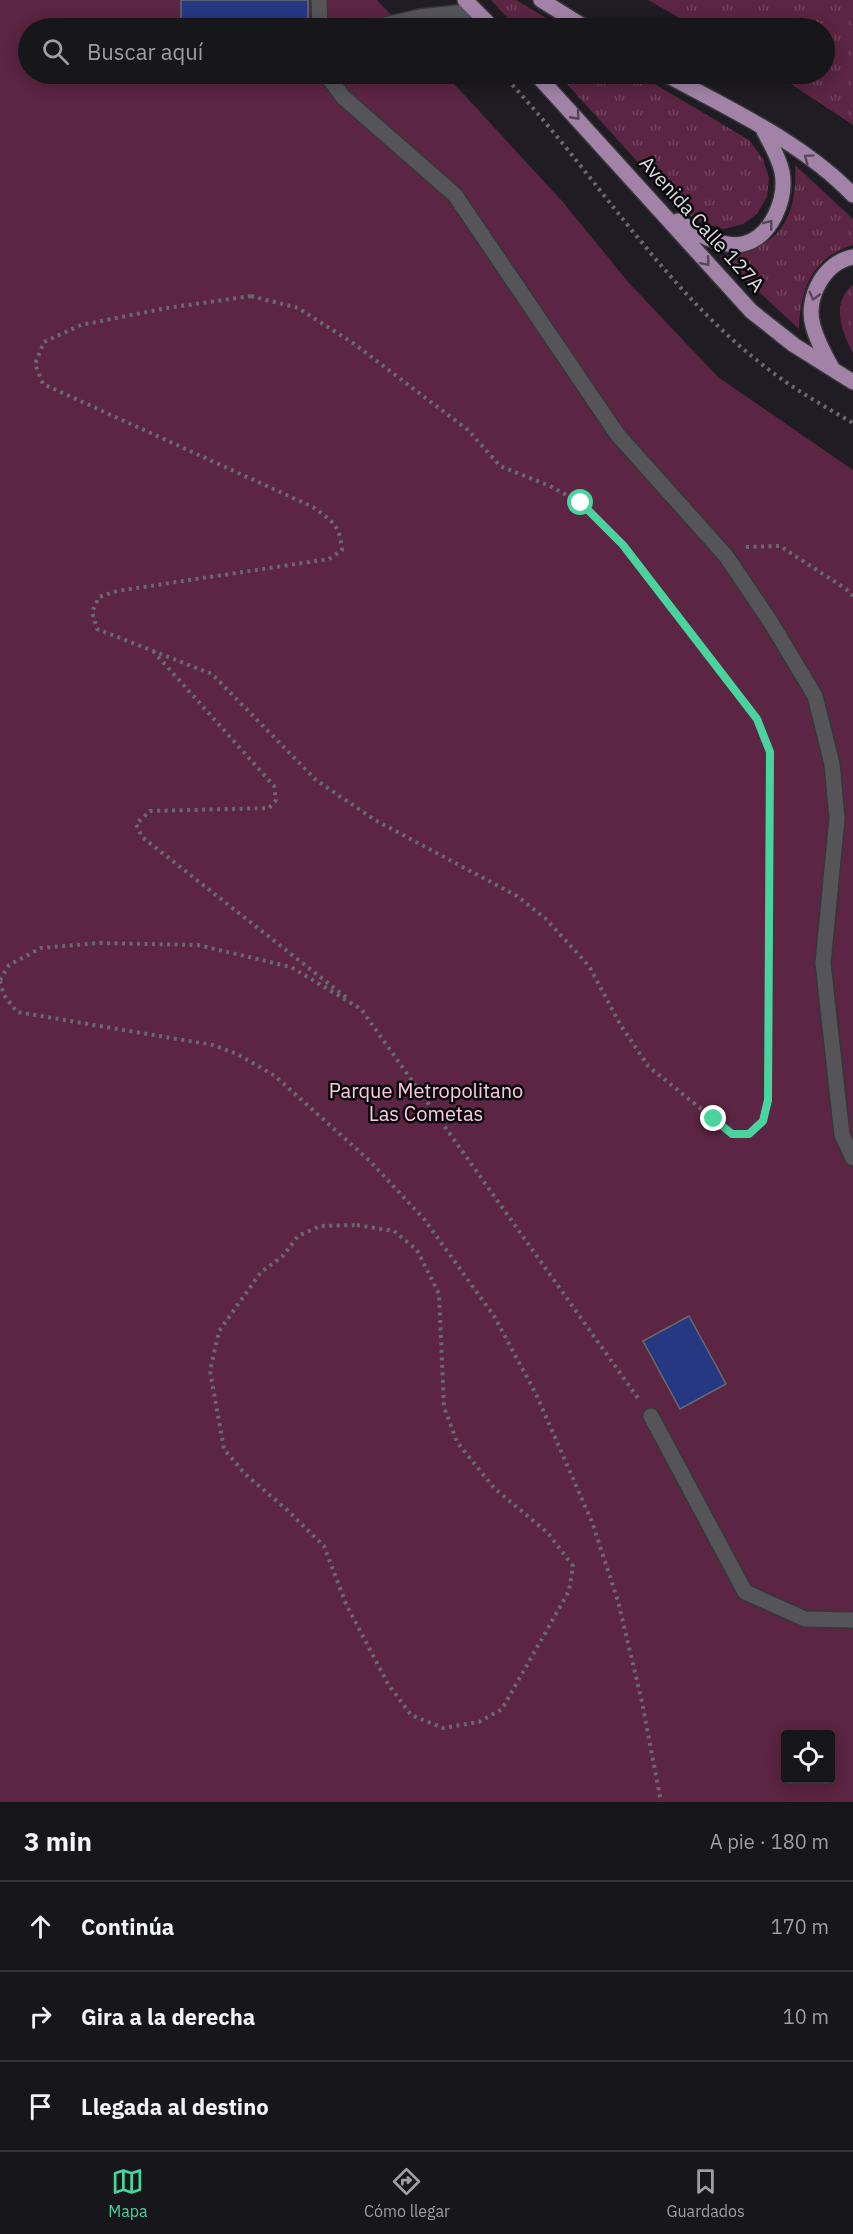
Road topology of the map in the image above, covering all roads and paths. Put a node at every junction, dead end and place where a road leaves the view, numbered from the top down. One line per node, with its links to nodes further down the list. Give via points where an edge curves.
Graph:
1 (319, 0): 4 (lane)
2 (541, 0): 7 (main road)
3 (470, 5): 5 (lane); 6 (main road)
4 (320, 18)
5 (416, 18)
6 (483, 18)
7 (570, 18)
8 (333, 84): 19 (lane, via 343,97 455,195 617,434)
9 (510, 84): 18 (path, via 687,295 767,369)
10 (545, 84): 14 (main road, Avenida Calle 127A, one-way to 14)
11 (683, 84): 12 (main road)
12 (763, 129): 13 (main road, one-way to 12, via 824,169); 14 (main road, one-way to 12, via 692,231 718,242 743,244 760,235 777,214 783,190 778,159)
13 (853, 195)
14 (663, 211): 16 (main road, Avenida Calle 127A, one-way to 16, via 751,311)
15 (853, 257): 16 (main road, one-way to 16, via 825,274 816,287 812,305 812,323 820,347)
16 (834, 370): 17 (main road, Avenida Calle 127A)
17 (853, 382)
18 (853, 423)
19 (726, 556): 20 (path, via 749,546 780,546); 24 (lane, via 815,696 832,764 837,818 822,963 842,1135)
20 (853, 596)
21 (152, 650): 21 (path, via 213,674 316,780 375,820 517,896 545,918 589,966 648,1066 732,1134 749,1134 763,1121 768,1100 770,752 757,719 623,545 581,503 500,466 468,430 353,343 298,308 251,296 81,325 44,342 35,364 43,384 313,507 333,522 341,534 342,550 329,559 99,597 92,612 98,629); 23 (path, via 274,786 276,800 269,808 150,811 136,824 142,837)
22 (0, 981): 23 (path, via 9,965 41,948 99,943 198,945 291,967); 28 (path, via 4,995 17,1012 213,1045 237,1054 274,1076 370,1161 424,1219 494,1316 536,1394 592,1522 618,1601)
23 (362, 1009): 26 (path)
24 (853, 1158)
25 (441, 1348): 25 (path, via 444,1407 456,1442 494,1488 548,1533 573,1566 569,1590 502,1709 479,1722 443,1728 411,1715 388,1684 346,1604 324,1546 224,1449 210,1371 219,1331 241,1298 298,1236 320,1226 357,1225 394,1231 417,1250 439,1294)
26 (651, 1416): 27 (lane, via 746,1592 805,1619)
27 (853, 1620)
28 (660, 1802)

